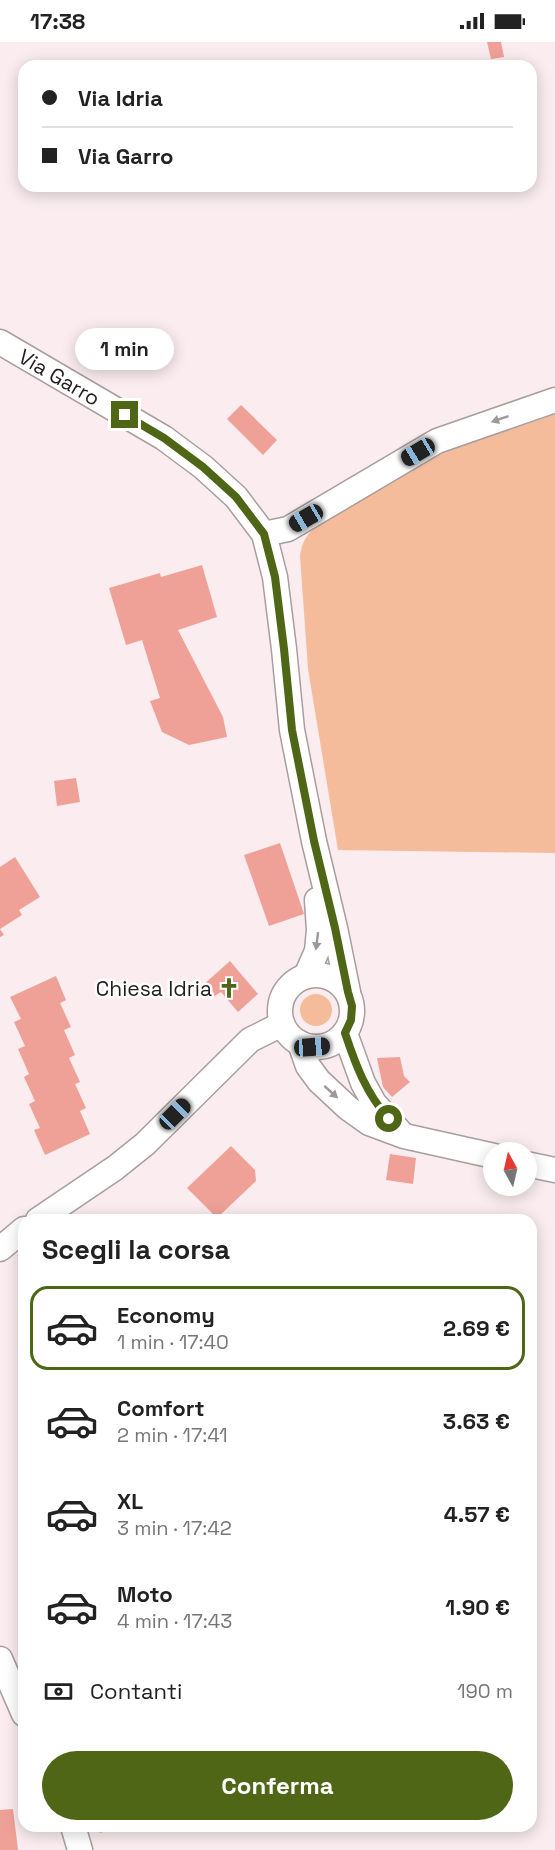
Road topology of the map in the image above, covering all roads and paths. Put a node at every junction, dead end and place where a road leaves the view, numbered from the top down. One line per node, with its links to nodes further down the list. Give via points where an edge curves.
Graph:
1 (0, 342): 3 (street, Via Garro, via 164,438 236,497)
2 (555, 400): 3 (street, one-way to 3, via 437,441 288,529)
3 (264, 534): 4 (street, Via Garro, via 275,577 292,730)
4 (314, 841): 5 (street, Via Garro, one-way to 5, via 319,930); 6 (street, Via Garro)
5 (306, 976): 6 (street, via 330,977); 7 (street, via 286,989 279,1011)
6 (348, 992): 8 (street, via 351,1020)
7 (282, 1024): 9 (street); 14 (street, via 250,1040 145,1144)
8 (345, 1033): 9 (street, via 324,1046); 10 (street, via 374,1103)
9 (300, 1043): 10 (street, one-way to 10, via 308,1066 319,1081 348,1108 369,1123)
10 (404, 1136): 11 (street)
11 (483, 1154)
12 (537, 1166): 13 (street)
13 (555, 1170)
14 (47, 1214)
15 (18, 1234): 16 (street)
16 (0, 1249)
17 (0, 1659): 18 (street)
18 (18, 1700)
19 (75, 1832): 20 (street)
20 (80, 1850)

